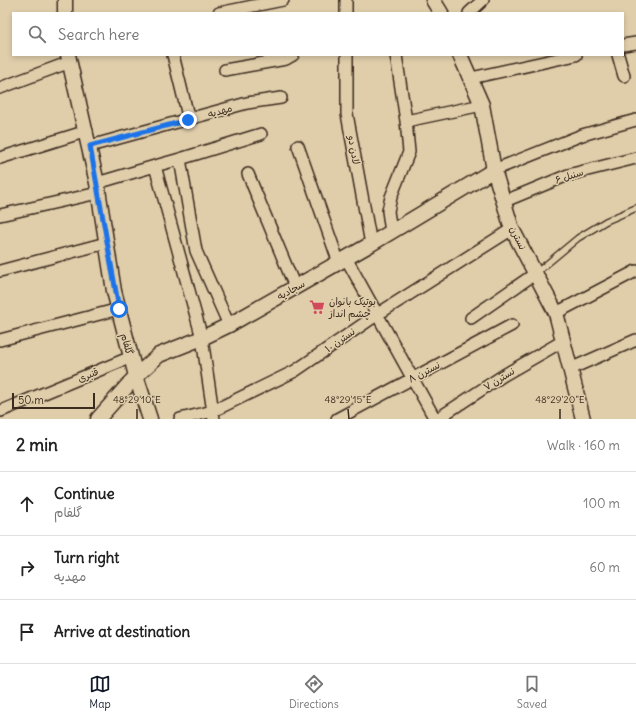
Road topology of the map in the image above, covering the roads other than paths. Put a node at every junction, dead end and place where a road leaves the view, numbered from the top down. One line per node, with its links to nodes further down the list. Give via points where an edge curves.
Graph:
1 (65, 0): 6 (street)
2 (283, 0): 7 (street)
3 (346, 0): 8 (street)
4 (433, 0): 9 (street)
5 (483, 0): 10 (street)
6 (65, 12)
7 (224, 12)
8 (346, 12)
9 (440, 12)
10 (470, 12)
11 (636, 43): 12 (street)
12 (624, 45)
13 (173, 56): 27 (street)
14 (291, 56): 21 (street)
15 (347, 56): 47 (street, لادن دو, via 347,114)
16 (396, 56): 29 (street)
17 (460, 56): 23 (street, نسترن)
18 (571, 56): 23 (street)
19 (618, 56): 22 (street)
20 (69, 59): 24 (street); 30 (street, گلفام)
21 (226, 70)
22 (624, 76)
23 (471, 78): 26 (street, نسترن)
24 (0, 88)
25 (282, 98): 27 (street, مهدیه, via 247,103)
26 (482, 105): 29 (street); 38 (street, نسترن)
27 (188, 120): 32 (street, مهدیه)
28 (636, 120): 38 (street, via 582,135)
29 (406, 122): 45 (street, via 409,152 388,211)
30 (87, 131): 32 (street, گلفام); 34 (street)
31 (261, 134): 35 (street)
32 (90, 146): 40 (street, گلفام)
33 (298, 146): 48 (street)
34 (0, 158)
35 (180, 158): 37 (street); 57 (street, via 196,251)
36 (636, 158): 41 (street, سنبل ۶, via 568,175)
37 (155, 166): 40 (street); 59 (street)
38 (494, 170): 41 (street, نسترن); 45 (street, سجادیه)
39 (248, 174): 52 (street)
40 (98, 188): 43 (street); 46 (street, گلفام)
41 (504, 201): 44 (street, نسترن)
42 (636, 208): 51 (lane, via 606,221 578,238)
43 (0, 215)
44 (512, 229): 51 (street, نسترن); 55 (street, نسترن ۱۰)
45 (392, 232): 47 (street, سجادیه)
46 (106, 243): 49 (street); 53 (street, گلفام)
47 (371, 244): 48 (street, سجادیه)
48 (342, 260): 52 (street, سجادیه); 55 (street)
49 (0, 271)
50 (636, 271): 54 (street)
51 (536, 273): 54 (street, نسترن); 56 (street)
52 (295, 288): 57 (street, سجادیه)
53 (119, 309): 60 (street); 63 (street, گلفام)
54 (556, 313): 62 (street, نسترن)
55 (378, 314): 66 (street); 68 (street, نسترن ۱۰, via 295,371)
56 (471, 318)
57 (229, 325): 59 (street, سجادیه)
58 (512, 325): 66 (street, نسترن ۸)
59 (202, 338): 65 (street, سجادیه, via 159,354); 68 (street)
60 (0, 340)
61 (636, 340): 64 (street)
62 (564, 341): 64 (street, نسترن); 73 (street, نسترن ۷, via 504,375)
63 (131, 357): 65 (street, گلفام); 67 (street, قنبری)
64 (570, 369): 74 (street, نسترن)
65 (136, 376): 69 (street, سجادیه); 70 (street, گلفام)
66 (413, 378): 72 (street, نسترن ۸); 73 (street)
67 (1, 411)
68 (214, 415): 71 (street, نسترن ۱۰)
69 (98, 419)
70 (150, 419)
71 (180, 419)
72 (337, 419)
73 (436, 419)
74 (583, 419)

